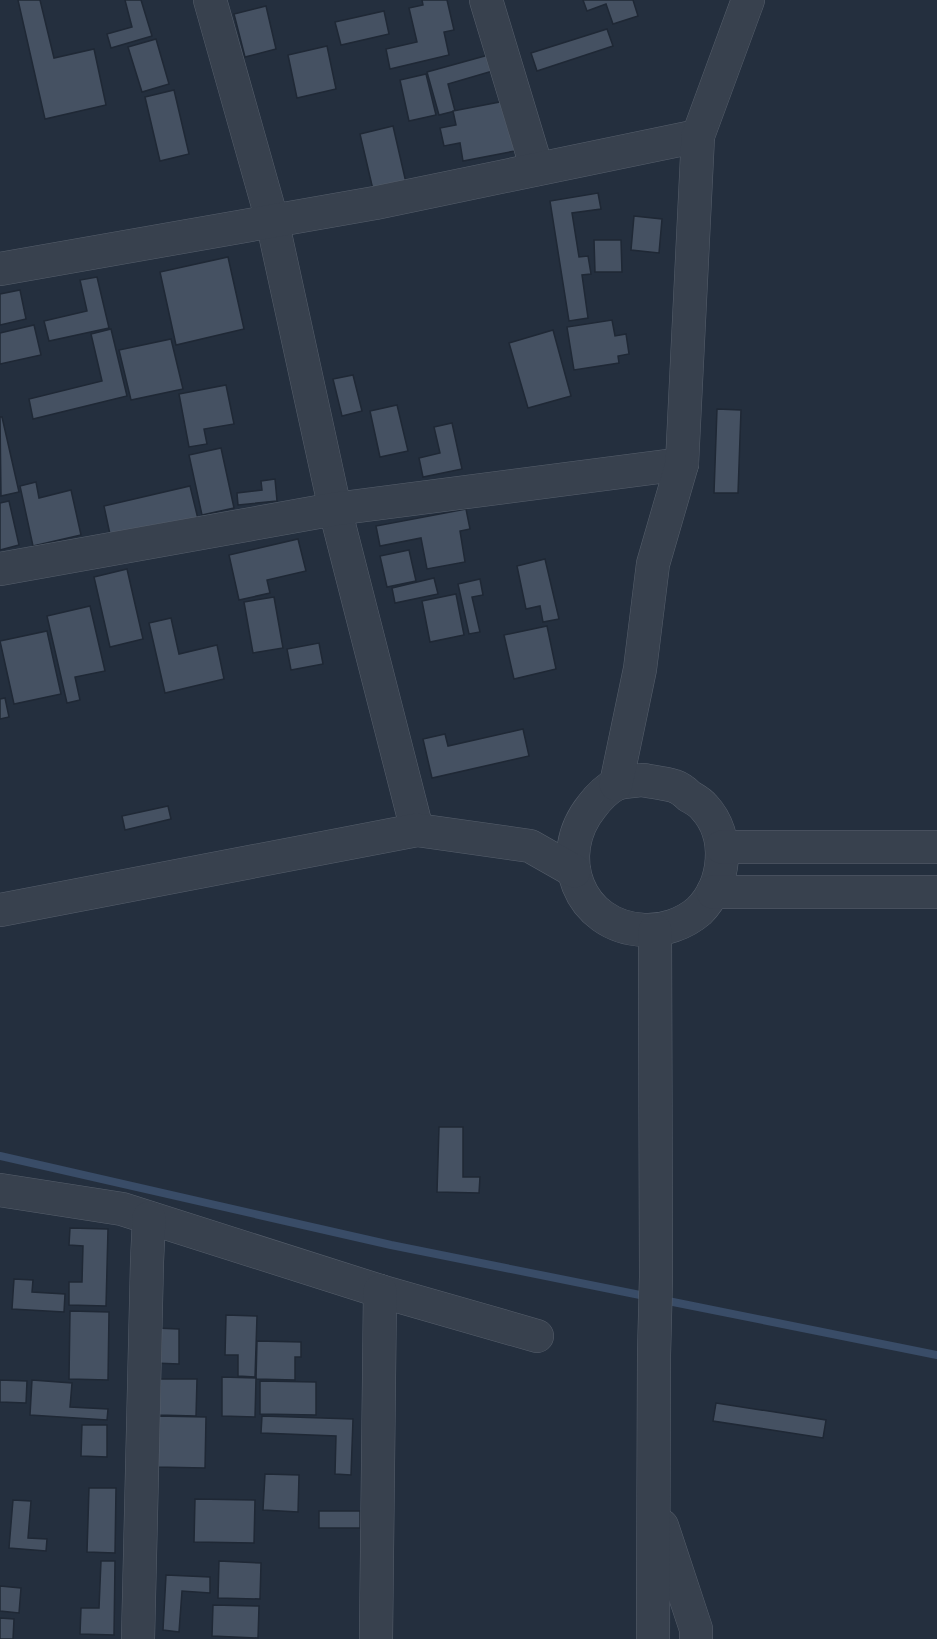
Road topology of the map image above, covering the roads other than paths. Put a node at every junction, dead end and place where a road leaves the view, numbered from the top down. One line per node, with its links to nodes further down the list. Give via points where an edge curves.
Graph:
1 (210, 0): 6 (street)
2 (486, 0): 5 (street)
3 (748, 0): 4 (street)
4 (698, 136): 5 (street); 8 (street)
5 (537, 169): 6 (street)
6 (272, 220): 7 (street); 9 (street)
7 (0, 269)
8 (682, 464): 9 (street); 11 (street, via 653,564 640,669)
9 (335, 509): 10 (street); 12 (street)
10 (0, 569)
11 (616, 784): 13 (street, via 643,780 676,786 703,806 712,818); 15 (street, via 596,800 579,824 572,851)
12 (417, 830): 15 (street, via 530,846); 18 (street)
13 (722, 847): 14 (street); 16 (street, via 721,870)
14 (937, 847)
15 (574, 871): 19 (street, via 581,892 612,923 633,930)
16 (713, 892): 17 (street); 19 (street, via 692,916 678,925)
17 (937, 892)
18 (0, 910)
19 (655, 931): 24 (street)
20 (0, 1190): 21 (street, via 122,1209)
21 (149, 1218): 22 (street); 25 (street)
22 (380, 1291): 23 (street); 26 (street)
23 (537, 1336)
24 (653, 1500): 27 (street); 28 (street)
25 (138, 1639)
26 (376, 1639)
27 (652, 1639)
28 (696, 1639)

